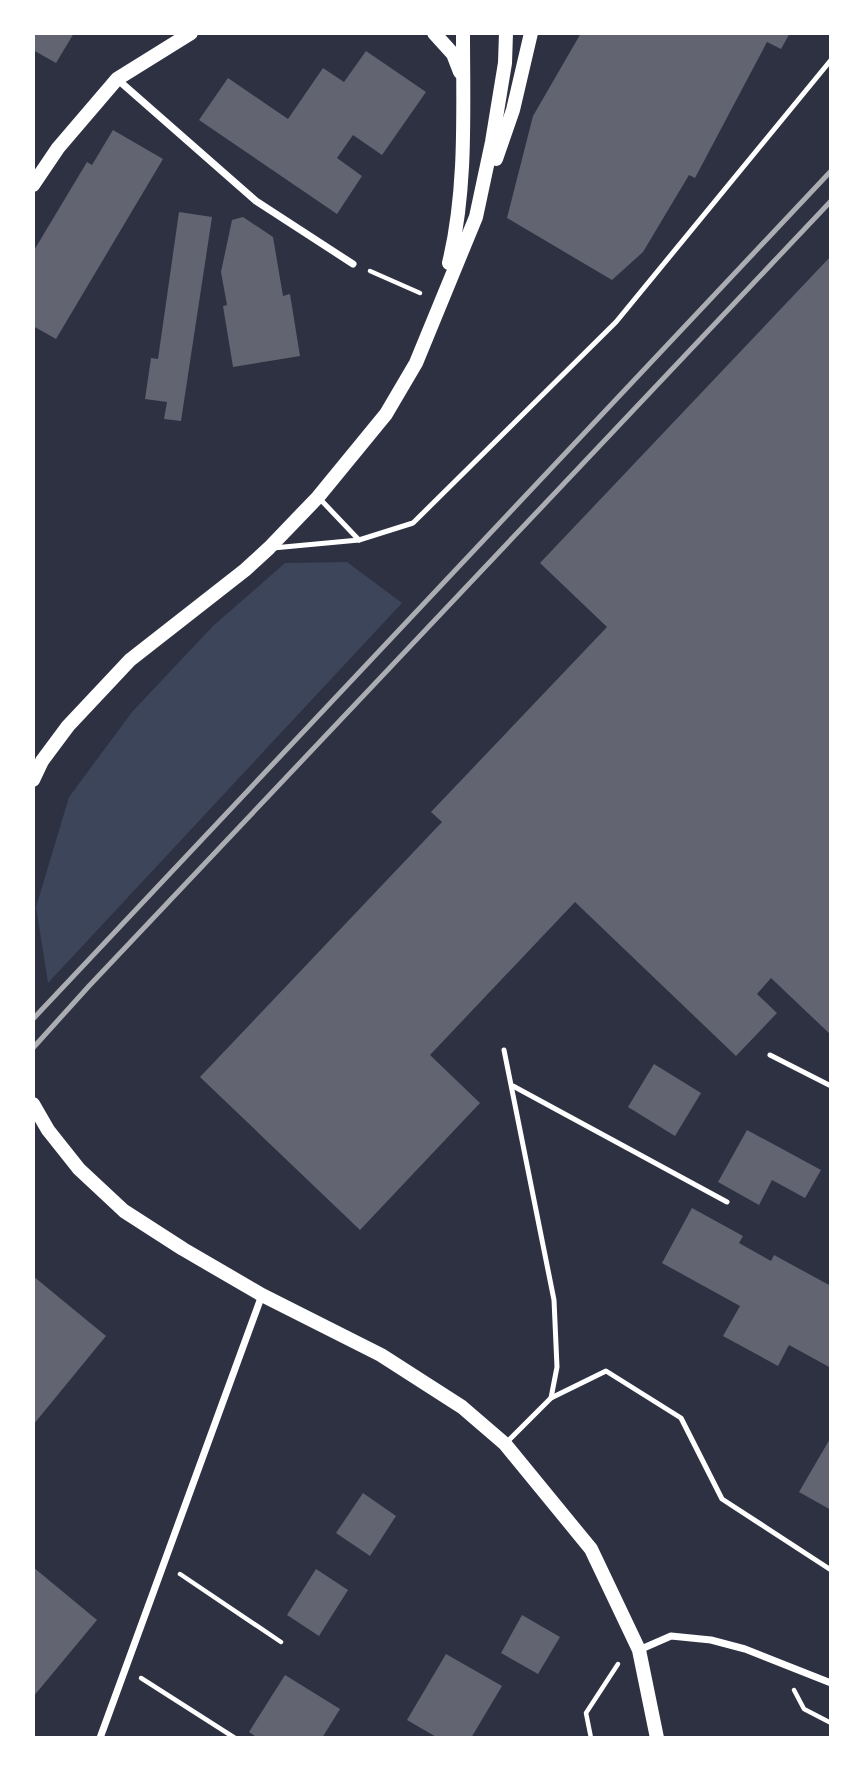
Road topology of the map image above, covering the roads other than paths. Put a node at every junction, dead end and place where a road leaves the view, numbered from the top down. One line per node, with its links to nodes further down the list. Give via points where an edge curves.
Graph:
1 (191, 33): 8 (main road)
2 (433, 33): 7 (main road, via 453,54)
3 (463, 33): 7 (main road)
4 (506, 33): 10 (main road, via 505,63)
5 (531, 33): 10 (main road, via 513,110)
6 (831, 60): 14 (lane, via 616,322 413,523)
7 (463, 78): 12 (main road, via 458,228)
8 (117, 79): 9 (main road); 11 (street, via 256,201)
9 (33, 185)
10 (476, 217): 12 (main road)
11 (353, 264)
12 (440, 302): 13 (main road, via 416,363 386,414)
13 (318, 497): 14 (lane); 15 (main road)
14 (359, 540): 15 (lane)
15 (269, 548): 16 (main road, via 130,660 68,726)
16 (33, 780)
17 (504, 1050): 19 (lane)
18 (770, 1055): 20 (lane)
19 (513, 1086): 22 (lane); 24 (lane, via 554,1300 557,1367)
20 (831, 1086)
21 (33, 1104): 23 (main road, via 79,1169 124,1211)
22 (727, 1202)
23 (262, 1295): 25 (main road, via 381,1355 462,1407); 29 (street)
24 (551, 1398): 25 (lane); 26 (lane, via 606,1371 681,1418 722,1499)
25 (505, 1444): 27 (main road, via 591,1549)
26 (831, 1570)
27 (639, 1650): 28 (street, via 671,1636 711,1640); 30 (main road)
28 (831, 1683)
29 (100, 1738)
30 (657, 1738)

